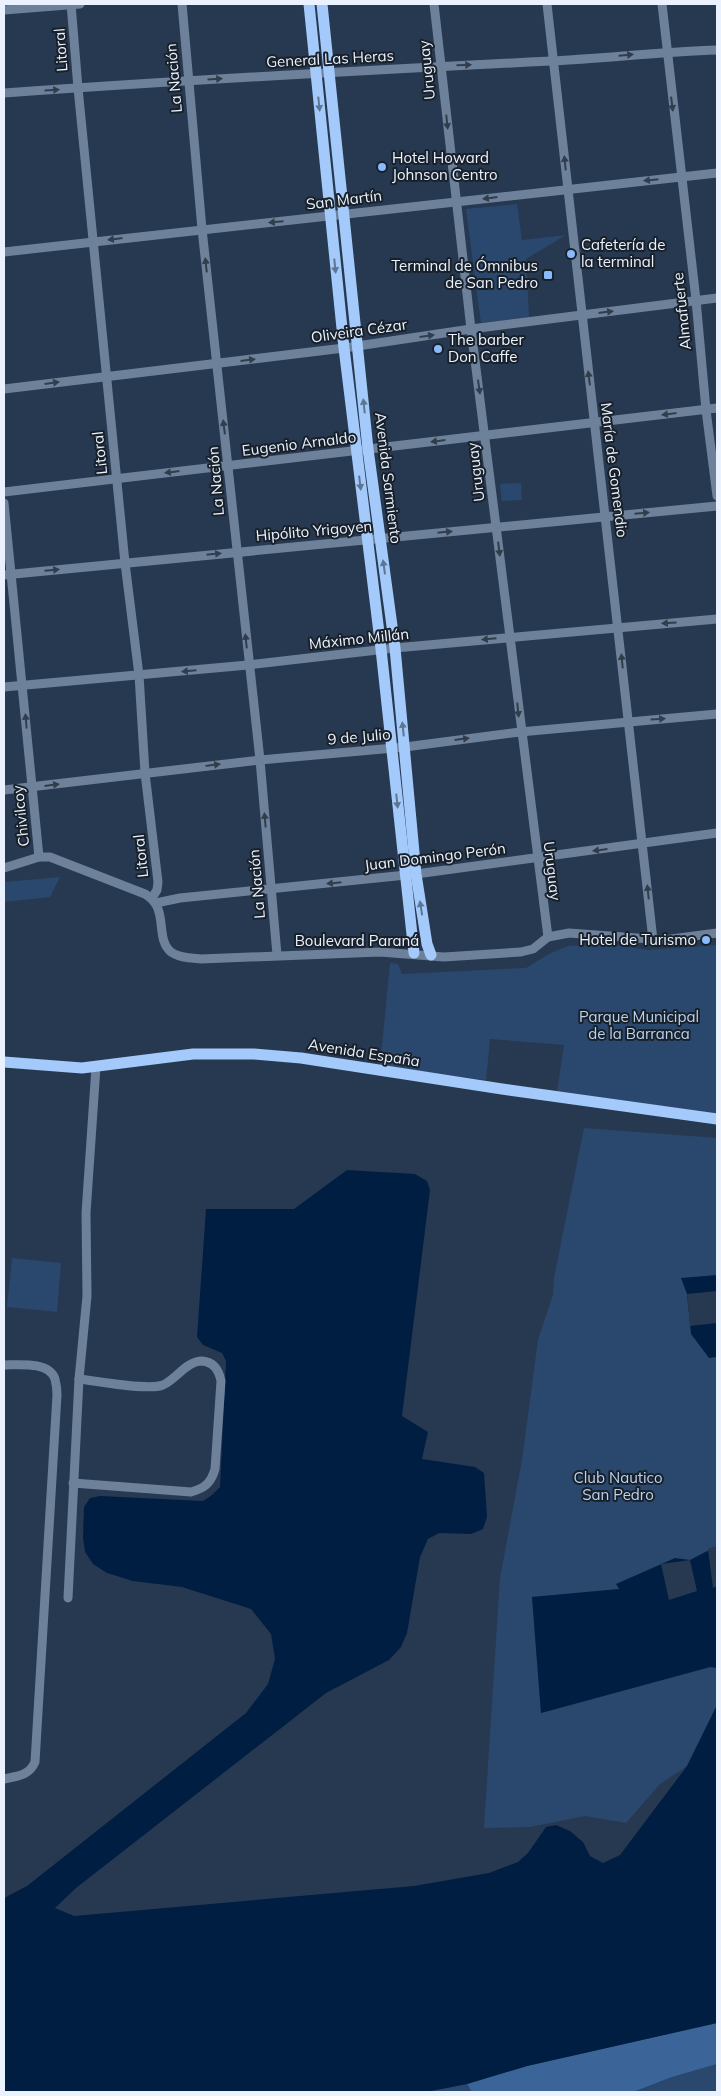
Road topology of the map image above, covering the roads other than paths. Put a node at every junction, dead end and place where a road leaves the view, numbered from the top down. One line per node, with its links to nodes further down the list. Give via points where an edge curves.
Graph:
1 (74, 4): 8 (street); 15 (street, Litoral)
2 (182, 4): 14 (street, La Nación)
3 (309, 4): 13 (main road, Avenida Sarmiento)
4 (322, 4): 13 (main road, Avenida Sarmiento)
5 (434, 4): 12 (street, Uruguay)
6 (547, 4): 11 (street, María de Gomendio)
7 (662, 4): 10 (street, Almafuerte)
8 (4, 10)
9 (717, 50): 10 (street, General Las Heras)
10 (666, 52): 11 (street, General Las Heras, one-way to 10); 18 (street, Almafuerte, one-way to 18)
11 (553, 61): 12 (street, General Las Heras, one-way to 11); 19 (street, María de Gomendio, one-way to 11)
12 (441, 66): 13 (street, General Las Heras); 20 (street, Uruguay, one-way to 20)
13 (322, 73): 14 (street, General Las Heras, one-way to 13); 21 (main road, Avenida Sarmiento); 22 (main road, Avenida Sarmiento, one-way to 22)
14 (188, 80): 15 (street, General Las Heras); 23 (street, La Nación)
15 (78, 88): 16 (street, General Las Heras, one-way to 15); 24 (street, Litoral)
16 (4, 93)
17 (717, 173): 18 (street, San Martín)
18 (681, 177): 19 (street, San Martín, one-way to 19); 27 (street, Almafuerte)
19 (568, 188): 20 (street, San Martín, one-way to 20); 28 (street, María de Gomendio)
20 (456, 202): 21 (street, San Martín); 29 (street, Uruguay)
21 (343, 214): 22 (street, San Martín); 30 (main road, Avenida Sarmiento)
22 (330, 216): 23 (street, San Martín, one-way to 23); 31 (main road, Avenida Sarmiento, one-way to 31)
23 (202, 229): 24 (street, San Martín, one-way to 24); 32 (street, La Nación, one-way to 23)
24 (94, 241): 25 (street, San Martín); 33 (street, Litoral)
25 (4, 252)
26 (717, 298): 27 (street, Oliveira Cézar)
27 (696, 300): 28 (street, Oliveira Cézar, one-way to 27); 36 (street, Almafuerte)
28 (581, 315): 29 (street, Oliveira Cézar); 37 (street, María de Gomendio, one-way to 28)
29 (471, 329): 30 (street, Oliveira Cézar, one-way to 29); 38 (street, Uruguay, one-way to 38)
30 (358, 346): 31 (street, Oliveira Cézar); 39 (main road, Avenida Sarmiento, one-way to 30)
31 (344, 348): 32 (street, Oliveira Cézar, one-way to 31); 40 (main road, Avenida Sarmiento)
32 (217, 364): 33 (street, Oliveira Cézar); 41 (street, La Nación, one-way to 32)
33 (106, 375): 34 (street, Oliveira Cézar, one-way to 33); 42 (street, Litoral)
34 (4, 389)
35 (717, 408): 36 (street, Eugenio Arnaldo)
36 (706, 410): 37 (street, Eugenio Arnaldo, one-way to 37); 44 (street, Almafuerte)
37 (594, 423): 38 (street, Eugenio Arnaldo); 47 (street, María de Gomendio)
38 (486, 435): 39 (street, Eugenio Arnaldo, one-way to 39); 48 (street, Uruguay)
39 (368, 449): 40 (street, Eugenio Arnaldo); 49 (main road, Avenida Sarmiento)
40 (356, 451): 41 (street, Eugenio Arnaldo); 50 (main road, Avenida Sarmiento, one-way to 50)
41 (229, 466): 42 (street, Eugenio Arnaldo, one-way to 42); 51 (street, La Nación)
42 (116, 479): 43 (street, Eugenio Arnaldo); 52 (street, Litoral)
43 (4, 492)
44 (717, 496)
45 (4, 503): 53 (street, Chivilcoy)
46 (717, 506): 47 (street, Hipólito Yrigoyen, one-way to 46)
47 (606, 516): 48 (street, Hipólito Yrigoyen); 55 (street, María de Gomendio)
48 (496, 526): 49 (street, Hipólito Yrigoyen, one-way to 48); 56 (street, Uruguay, one-way to 56)
49 (381, 538): 50 (street, Hipólito Yrigoyen); 57 (main road, Avenida Sarmiento, one-way to 49)
50 (367, 540): 51 (street, Hipólito Yrigoyen); 58 (main road, Avenida Sarmiento)
51 (236, 552): 52 (street, Hipólito Yrigoyen, one-way to 51); 59 (street, La Nación, one-way to 51)
52 (125, 563): 53 (street, Hipólito Yrigoyen, one-way to 52); 60 (street, Litoral)
53 (7, 574): 61 (street, Chivilcoy)
54 (717, 619): 55 (street, Máximo Millán, one-way to 55)
55 (619, 627): 56 (street, Máximo Millán); 64 (street, María de Gomendio, one-way to 55)
56 (510, 638): 57 (street, Máximo Millán, one-way to 57); 65 (street, Uruguay, one-way to 65)
57 (395, 648): 58 (street, Máximo Millán); 66 (main road, Avenida Sarmiento, one-way to 57)
58 (381, 650): 59 (street, Máximo Millán); 67 (main road, Avenida Sarmiento)
59 (248, 665): 60 (street, Máximo Millán, one-way to 60); 68 (street, La Nación)
60 (139, 675): 61 (street, Máximo Millán); 69 (street, Litoral)
61 (22, 686): 62 (street, Máximo Millán); 70 (street, Chivilcoy, one-way to 61)
62 (4, 688)
63 (717, 714): 64 (street, 9 de Julio, one-way to 63)
64 (629, 721): 65 (street, 9 de Julio); 73 (street, María de Gomendio)
65 (520, 732): 66 (street, 9 de Julio, one-way to 65); 75 (street, Uruguay)
66 (405, 747): 67 (street, 9 de Julio); 77 (main road, Avenida Sarmiento)
67 (391, 748): 68 (street, 9 de Julio); 77 (main road, Avenida Sarmiento, one-way to 77)
68 (260, 760): 69 (street, 9 de Julio, one-way to 68); 78 (street, La Nación, one-way to 68)
69 (145, 773): 70 (street, 9 de Julio, one-way to 69); 79 (street, Litoral, via 158,882)
70 (32, 788): 71 (street, 9 de Julio); 74 (street, Chivilcoy)
71 (4, 790)
72 (717, 833): 73 (street, Juan Domingo Perón)
73 (643, 844): 75 (street, Juan Domingo Perón, one-way to 75); 82 (street, María de Gomendio, one-way to 73)
74 (39, 857): 76 (street); 79 (street, via 58,860)
75 (536, 858): 77 (street, Juan Domingo Perón); 81 (street, Uruguay)
76 (4, 868)
77 (411, 875): 78 (street, Juan Domingo Perón, one-way to 78); 83 (main road, Avenida Sarmiento); 85 (main road, Avenida Sarmiento, one-way to 77)
78 (272, 889): 79 (street, Juan Domingo Perón); 84 (street, La Nación)
79 (154, 901): 84 (street, Boulevard Paraná, via 167,946 179,956 201,959)
80 (717, 934): 82 (street, Boulevard Paraná)
81 (548, 937): 82 (street, Boulevard Paraná, via 580,932); 85 (street, Boulevard Paraná, via 533,949 521,952)
82 (653, 940)
83 (414, 953): 84 (street, Boulevard Paraná); 85 (street, Boulevard Paraná)
84 (277, 955)
85 (431, 955)
86 (4, 1062): 87 (main road, Avenida España)
87 (96, 1067): 88 (main road, Avenida España, via 193,1054 254,1054 301,1058); 90 (street, via 86,1213 87,1296)
88 (717, 1119)
89 (4, 1365): 93 (street, via 46,1369 55,1377 57,1394 35,1762 23,1775)
90 (79, 1379): 91 (street); 91 (street, via 156,1386 200,1361 212,1364 221,1381 215,1469 206,1486 191,1492)
91 (73, 1483): 92 (street)
92 (68, 1598)
93 (4, 1779)

